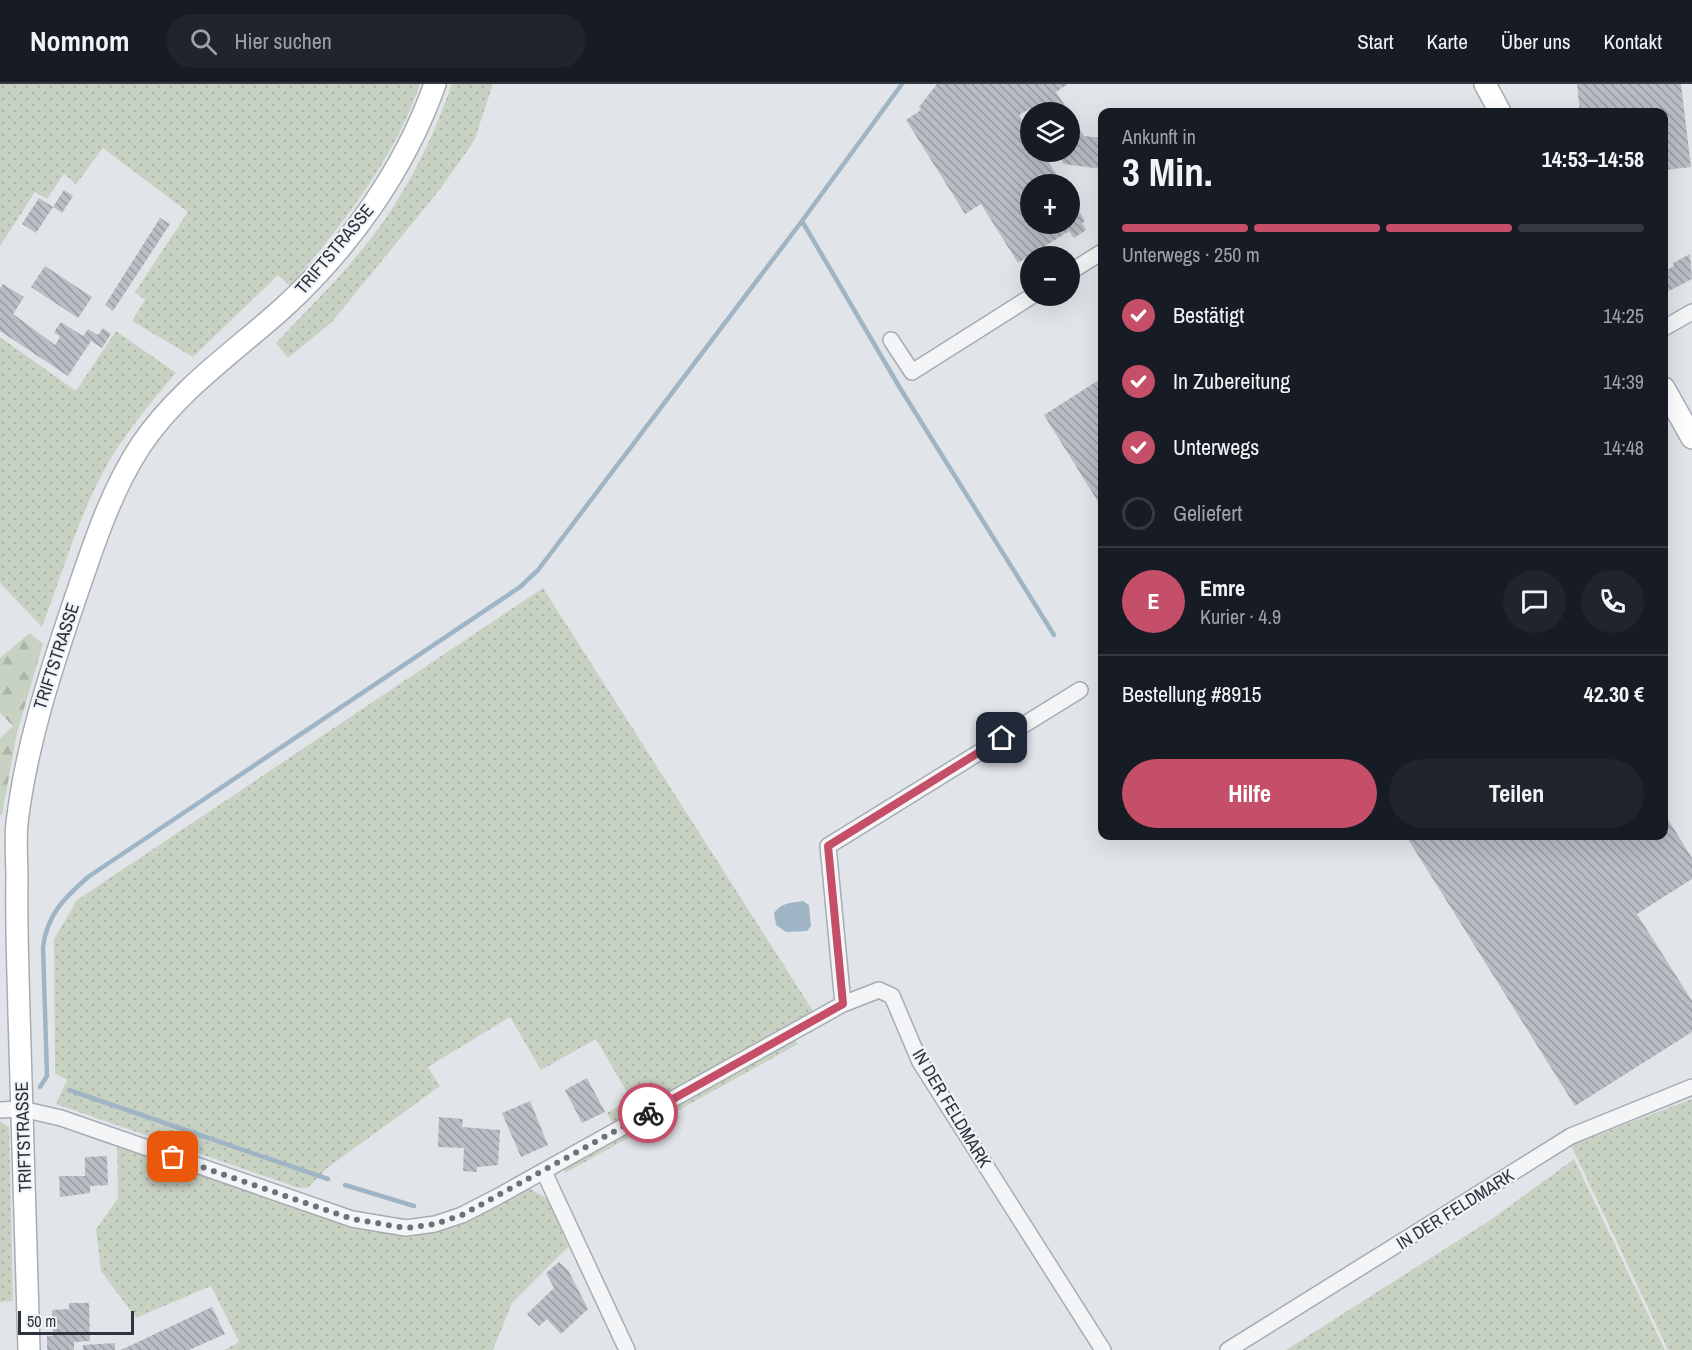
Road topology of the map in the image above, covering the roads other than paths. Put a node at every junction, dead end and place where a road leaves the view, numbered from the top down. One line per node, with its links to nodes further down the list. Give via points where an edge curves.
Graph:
1 (435, 84): 15 (street, TRIFTSTRASSE, via 401,159 378,198 305,287 170,409 130,464 94,543 30,738 17,826)
2 (1485, 84): 3 (street)
3 (1498, 108)
4 (1098, 254): 5 (street)
5 (1080, 266)
6 (1020, 304): 9 (street, via 912,372)
7 (1692, 312): 8 (street)
8 (1668, 326)
9 (891, 340)
10 (1668, 395): 11 (street)
11 (1692, 438)
12 (1080, 690): 13 (street, via 828,846)
13 (843, 1004): 17 (street, IN DER FELDMARK); 20 (street, IN DER FELDMARK, via 879,990 892,996 920,1062)
14 (1692, 1087): 21 (street, IN DER FELDMARK, via 1571,1136)
15 (22, 1109): 16 (street, IN DER FELDMARK); 17 (street, IN DER FELDMARK, via 61,1118 352,1219 406,1228 462,1215); 18 (street, TRIFTSTRASSE)
16 (0, 1110)
17 (544, 1172): 19 (street)
18 (29, 1350)
19 (627, 1350)
20 (1103, 1350)
21 (1228, 1350)

